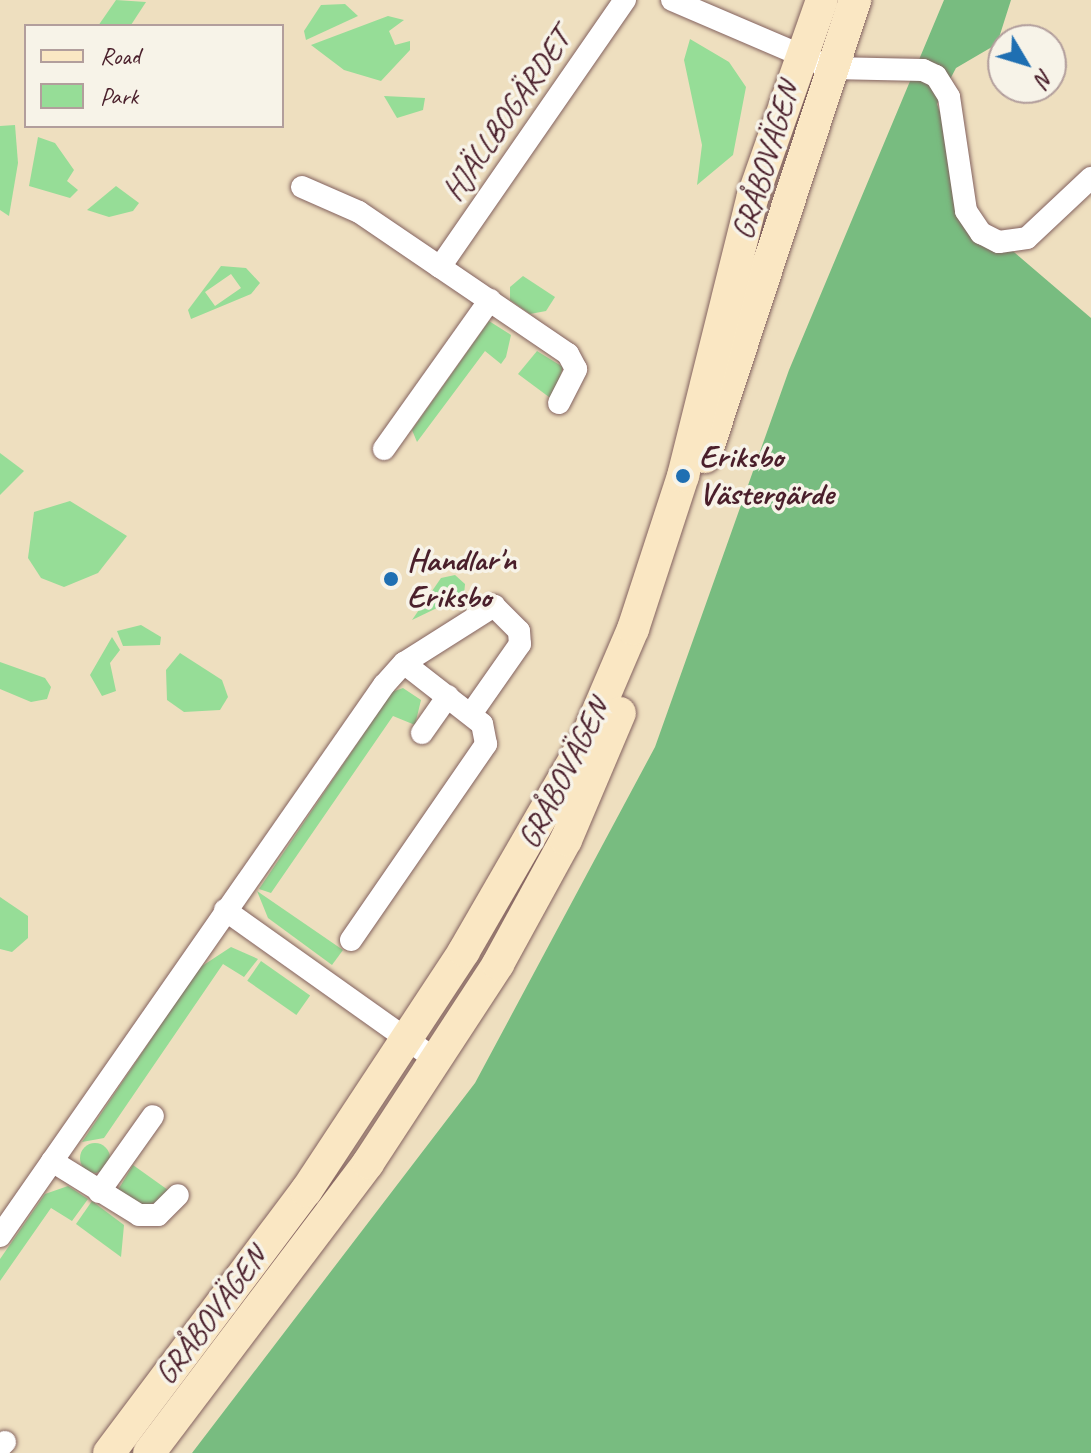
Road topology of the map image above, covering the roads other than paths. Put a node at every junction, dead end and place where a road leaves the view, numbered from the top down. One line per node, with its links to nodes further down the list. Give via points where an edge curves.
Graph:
1 (625, 0): 9 (street, HJÄLLBOGÄRDET)
2 (672, 0): 5 (street)
3 (822, 0): 5 (main road, GRÅBOVÄGEN)
4 (855, 0): 6 (main road, GRÅBOVÄGEN)
5 (798, 57): 6 (street); 19 (main road, GRÅBOVÄGEN, via 633,629 543,820)
6 (831, 68): 7 (street, via 923,70 945,85 966,211 981,233 999,242 1027,238); 20 (main road, GRÅBOVÄGEN, via 596,774 520,924)
7 (1091, 178)
8 (302, 187): 9 (street, via 359,212)
9 (440, 267): 10 (street)
10 (490, 300): 11 (street, via 568,354 576,369); 12 (street)
11 (559, 403)
12 (384, 449)
13 (404, 663): 14 (street); 15 (street, via 494,606 519,631 520,644); 17 (street)
14 (448, 696): 15 (street); 16 (street)
15 (471, 714): 18 (street, via 482,724 486,744)
16 (422, 733)
17 (225, 910): 19 (street); 22 (street)
18 (351, 940)
19 (406, 1037): 20 (street); 26 (main road, GRÅBOVÄGEN, via 306,1191)
20 (436, 1060): 27 (main road, GRÅBOVÄGEN, via 289,1273)
21 (153, 1116): 23 (street)
22 (52, 1161): 23 (street); 25 (street)
23 (99, 1192): 24 (street, via 139,1215 158,1215)
24 (178, 1195)
25 (0, 1236)
26 (109, 1453)
27 (149, 1453)

